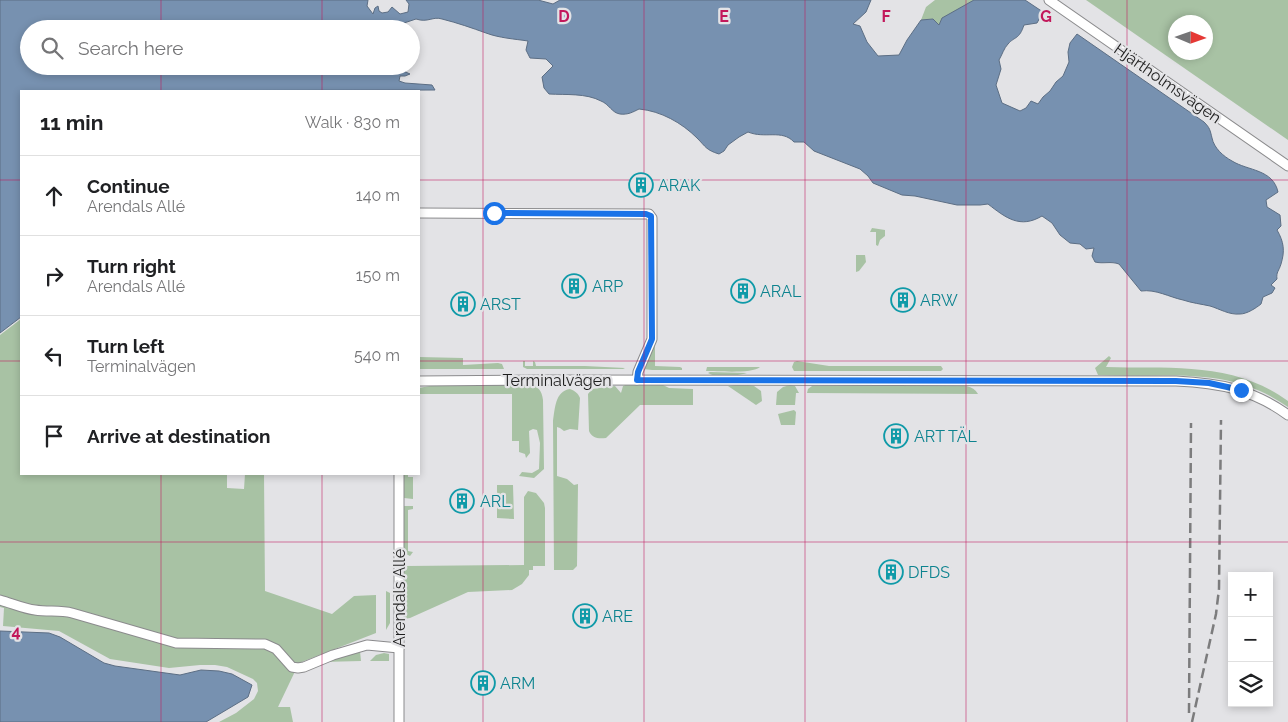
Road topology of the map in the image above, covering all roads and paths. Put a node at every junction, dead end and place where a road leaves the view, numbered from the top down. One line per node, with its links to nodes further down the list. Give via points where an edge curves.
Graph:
1 (1049, 0): 2 (street, Hjärtholmsvägen)
2 (1288, 166)
3 (420, 213): 4 (street, via 649,214 652,218 652,339)
4 (637, 380): 5 (street, Terminalvägen); 6 (street, Terminalvägen, via 1209,383 1259,397)
5 (420, 381)
6 (1288, 415)
7 (399, 475): 9 (street, Arendals Allé)
8 (0, 600): 9 (street, via 34,610 62,610 176,643 265,644 276,649 292,667 298,668 367,645)
9 (399, 648): 10 (street, Arendals Allé)
10 (399, 722)

